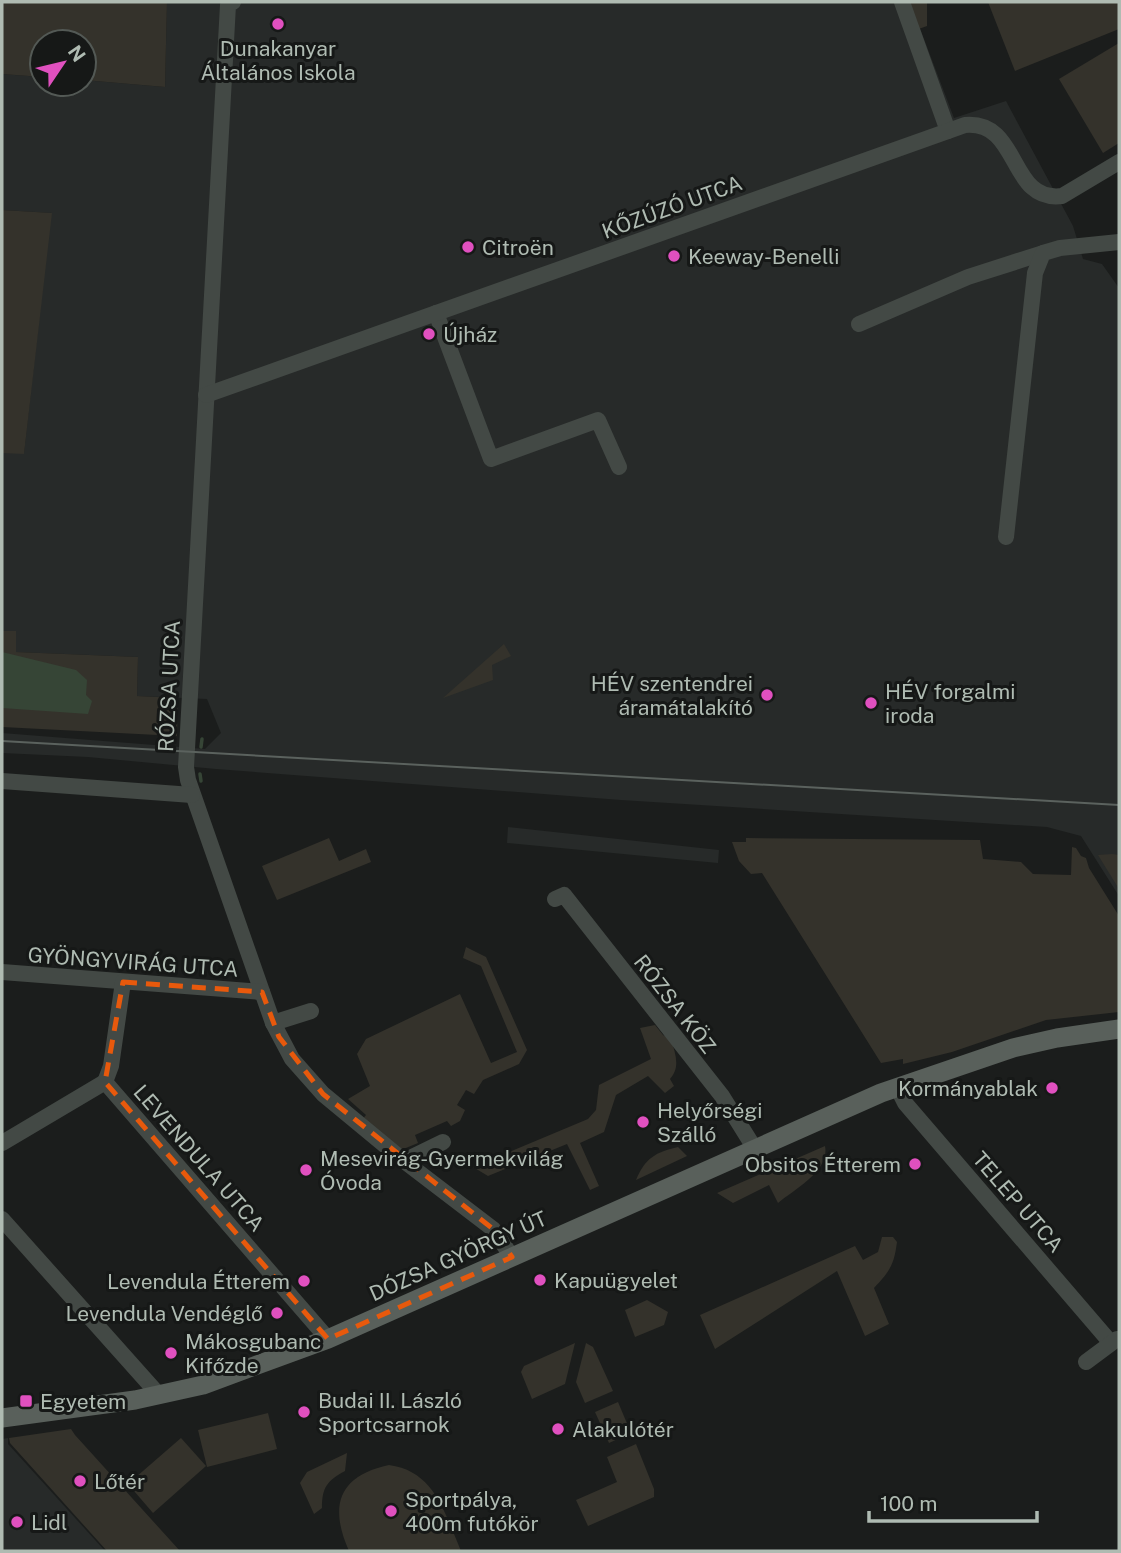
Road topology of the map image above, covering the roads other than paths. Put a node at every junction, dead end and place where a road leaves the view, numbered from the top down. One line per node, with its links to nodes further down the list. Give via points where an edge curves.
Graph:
1 (233, 2): 9 (street, RÓZSA UTCA, via 228,5)
2 (902, 2): 3 (street)
3 (948, 131): 4 (street, KŐZÚZÓ UTCA, via 978,124 989,128 1000,137 1031,188 1052,198); 7 (street, KŐZÚZÓ UTCA)
4 (1119, 162)
5 (1119, 243): 6 (street)
6 (1043, 253): 8 (street, via 968,277); 11 (street, via 1030,304)
7 (436, 313): 9 (street, KŐZÚZÓ UTCA); 10 (street, via 491,459 598,420)
8 (859, 324)
9 (206, 395): 13 (street, RÓZSA UTCA, via 186,767)
10 (620, 467)
11 (1006, 537)
12 (2, 781): 13 (street)
13 (192, 795): 17 (street, RÓZSA UTCA)
14 (555, 899): 25 (street, RÓZSA KÖZ, via 564,895 651,1017 722,1096)
15 (2, 972): 16 (street, GYÖNGYVIRÁG UTCA)
16 (122, 982): 17 (street, GYÖNGYVIRÁG UTCA); 21 (street, LEVENDULA UTCA)
17 (262, 992): 19 (street, RÓZSA UTCA)
18 (312, 1011): 19 (street)
19 (273, 1023): 26 (street, RÓZSA UTCA, via 292,1059 323,1094)
20 (1119, 1029): 22 (main road, DÓZSA GYÖRGY ÚT, via 1013,1048)
21 (105, 1082): 24 (street); 29 (street, LEVENDULA UTCA)
22 (897, 1087): 25 (main road, DÓZSA GYÖRGY ÚT); 30 (street, TELEP UTCA, via 905,1103)
23 (443, 1142): 26 (street)
24 (2, 1143)
25 (754, 1149): 28 (main road, DÓZSA GYÖRGY ÚT)
26 (404, 1161): 28 (street, RÓZSA UTCA, via 493,1229)
27 (2, 1219): 32 (street)
28 (512, 1256): 29 (main road, DÓZSA GYÖRGY ÚT)
29 (328, 1339): 32 (main road, DÓZSA GYÖRGY ÚT, via 203,1385)
30 (1115, 1340): 31 (street)
31 (1086, 1362)
32 (159, 1395): 33 (main road, DÓZSA GYÖRGY ÚT)
33 (2, 1418)

